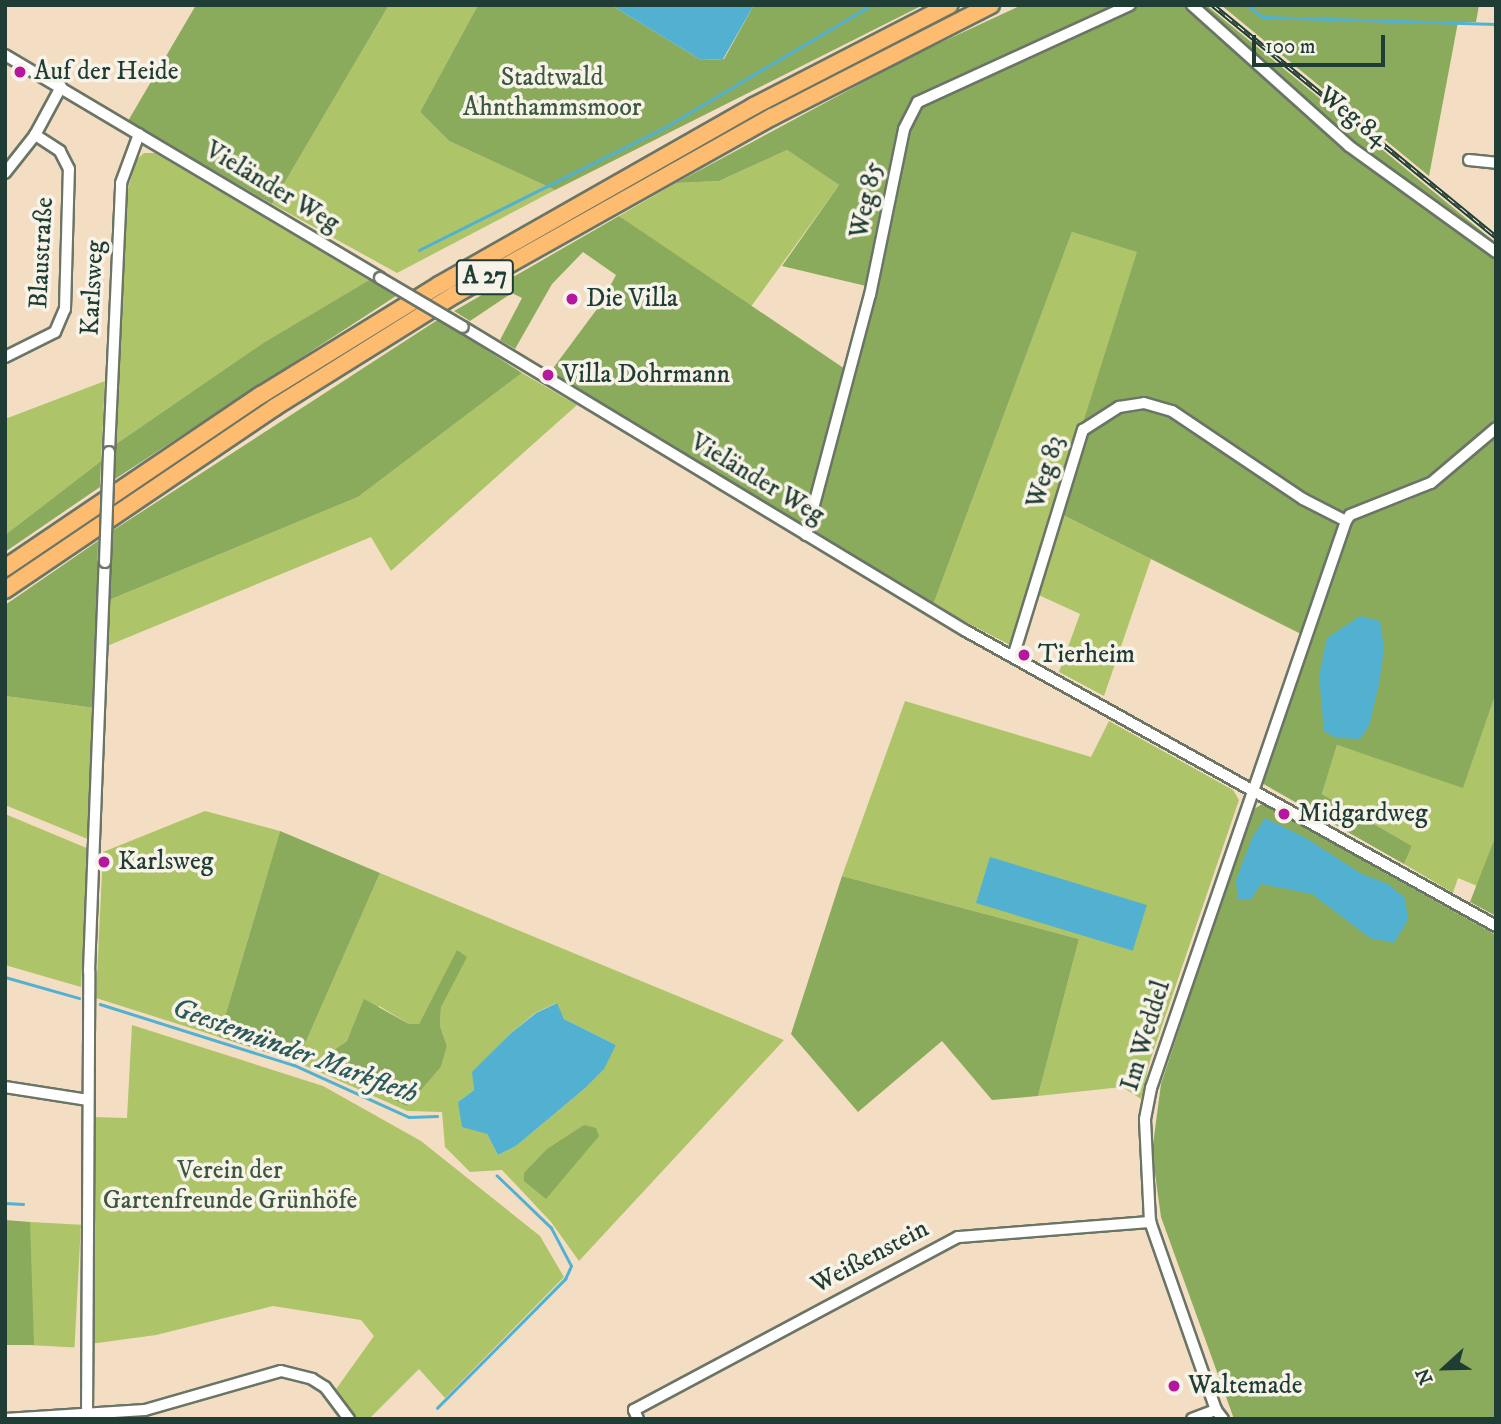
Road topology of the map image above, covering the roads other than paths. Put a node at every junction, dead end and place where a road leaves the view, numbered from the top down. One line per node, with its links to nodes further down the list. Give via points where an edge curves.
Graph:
1 (950, 5): 17 (highway, A 27, via 754,106 451,278 261,396)
2 (991, 5): 18 (highway, A 27, via 760,123 456,294 275,407)
3 (1130, 5): 16 (street, Weg 85, via 918,102 904,129 870,295)
4 (1192, 5): 12 (street, Weg 84, via 1349,146)
5 (5, 55): 6 (street, Vieländer Weg)
6 (61, 88): 7 (street, Vieländer Weg); 8 (street)
7 (139, 134): 16 (street, Vieländer Weg, bridge); 23 (street, Karlsweg, bridge, via 121,183)
8 (35, 135): 11 (street); 13 (street, Blaustraße, via 60,151 69,169 65,309 55,332)
9 (1469, 160): 10 (street)
10 (1496, 163)
11 (5, 173)
12 (1496, 252)
13 (5, 357)
14 (1496, 428): 15 (street, via 1431,483 1350,515)
15 (1346, 521): 19 (street, Weg 83, via 1303,499 1172,411 1144,403 1119,407 1083,430); 20 (street)
16 (806, 535): 19 (street, Vieländer Weg)
17 (5, 568)
18 (5, 590)
19 (1013, 657): 20 (street, Vieländer Weg)
20 (1252, 790): 21 (street, Vieländer Weg); 24 (street, Im Weddel, via 1151,1088 1145,1119)
21 (1496, 926)
22 (5, 1087): 23 (street)
23 (88, 1100): 27 (street, Karlsweg)
24 (1150, 1222): 25 (street, Im Weddel); 26 (street, Weißenstein, via 958,1237)
25 (1219, 1414): 30 (street)
26 (636, 1415)
27 (86, 1416): 28 (street); 29 (street, via 145,1410 281,1371 325,1387)
28 (5, 1419)
29 (349, 1419)
30 (1192, 1419)

